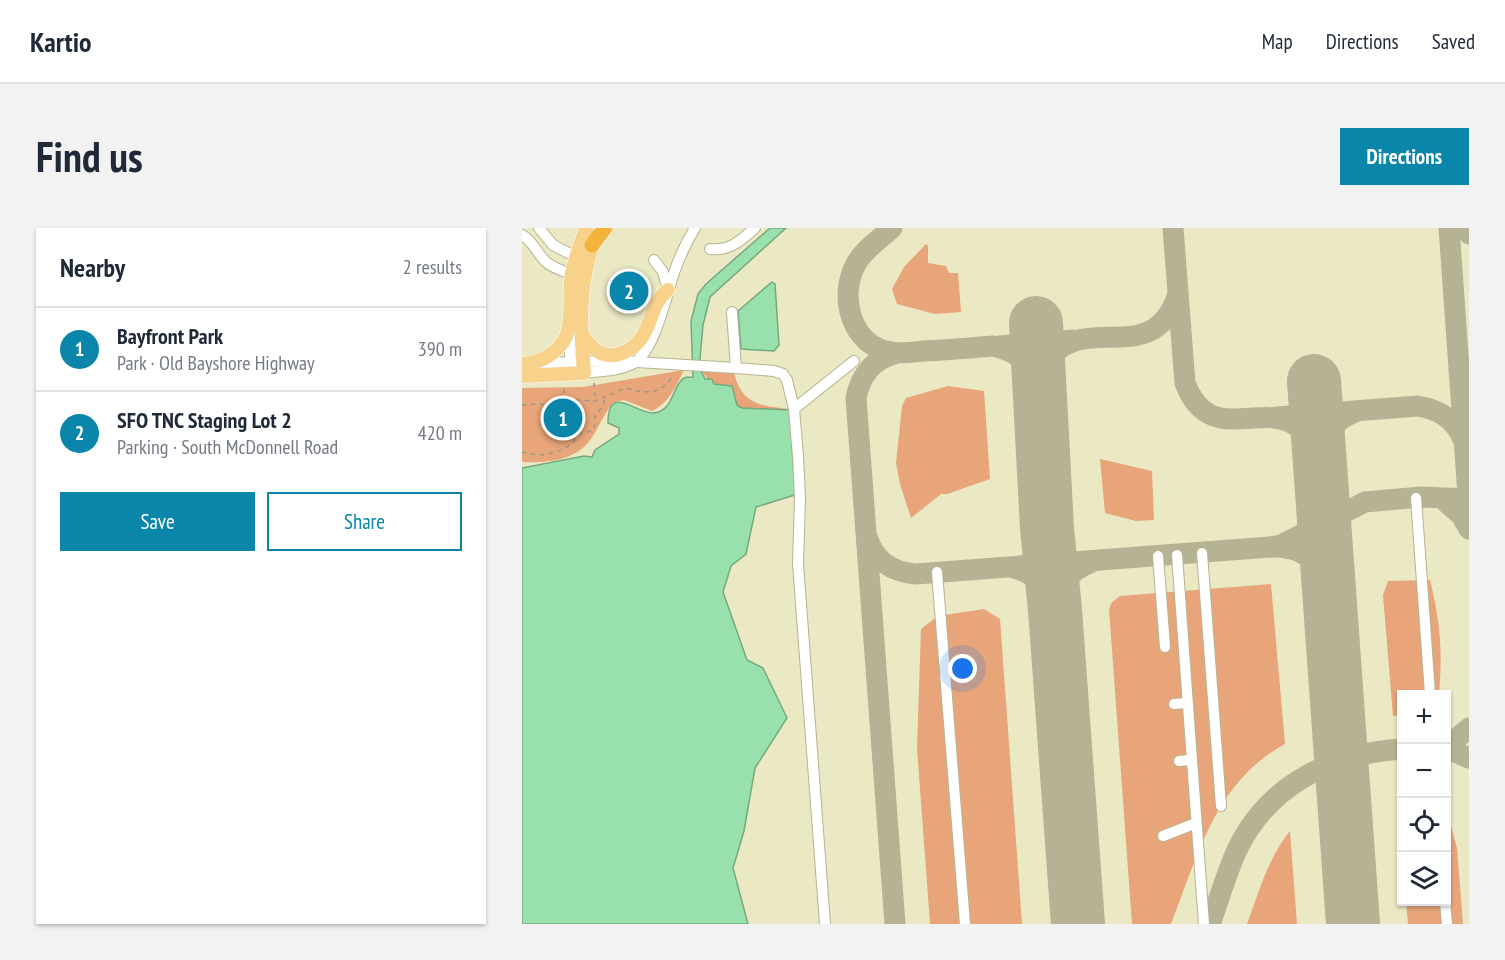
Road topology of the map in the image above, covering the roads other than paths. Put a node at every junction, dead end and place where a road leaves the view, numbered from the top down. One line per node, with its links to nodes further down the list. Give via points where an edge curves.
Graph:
1 (539, 228): 10 (street)
2 (586, 228): 11 (main road)
3 (598, 228): 8 (main road)
4 (605, 228): 8 (highway)
5 (695, 228): 13 (street)
6 (755, 228): 9 (street, via 734,246)
7 (522, 236): 12 (street)
8 (592, 245): 14 (main road)
9 (710, 249)
10 (559, 250): 11 (street); 12 (street)
11 (576, 257): 14 (main road, via 582,267)
12 (552, 266): 14 (street)
13 (676, 268): 15 (street); 15 (street, via 650,259 660,268)
14 (577, 278): 17 (main road, via 569,302); 18 (main road)
15 (668, 290): 18 (main road, via 654,306 642,337 627,351 600,353); 20 (street, via 651,340)
16 (732, 312): 22 (street)
17 (570, 325): 21 (main road, via 552,354); 23 (street)
18 (582, 335): 23 (main road)
19 (854, 361): 24 (street)
20 (635, 362): 22 (street); 23 (street)
21 (523, 368): 23 (main road)
22 (736, 368): 24 (street, via 783,374)
23 (577, 373)
24 (794, 409): 40 (street, via 800,498 798,564)
25 (1416, 498): 31 (street)
26 (1202, 553): 36 (street)
27 (1177, 555): 32 (street)
28 (1158, 556): 30 (street)
29 (938, 572): 41 (street)
30 (1165, 647)
31 (1430, 690)
32 (1187, 703): 33 (street); 35 (street)
33 (1174, 704)
34 (1179, 760): 35 (street)
35 (1192, 760): 37 (street)
36 (1221, 806)
37 (1196, 823): 38 (street); 42 (street)
38 (1163, 836)
39 (1445, 906): 43 (street)
40 (825, 924)
41 (965, 924)
42 (1204, 924)
43 (1447, 924)

